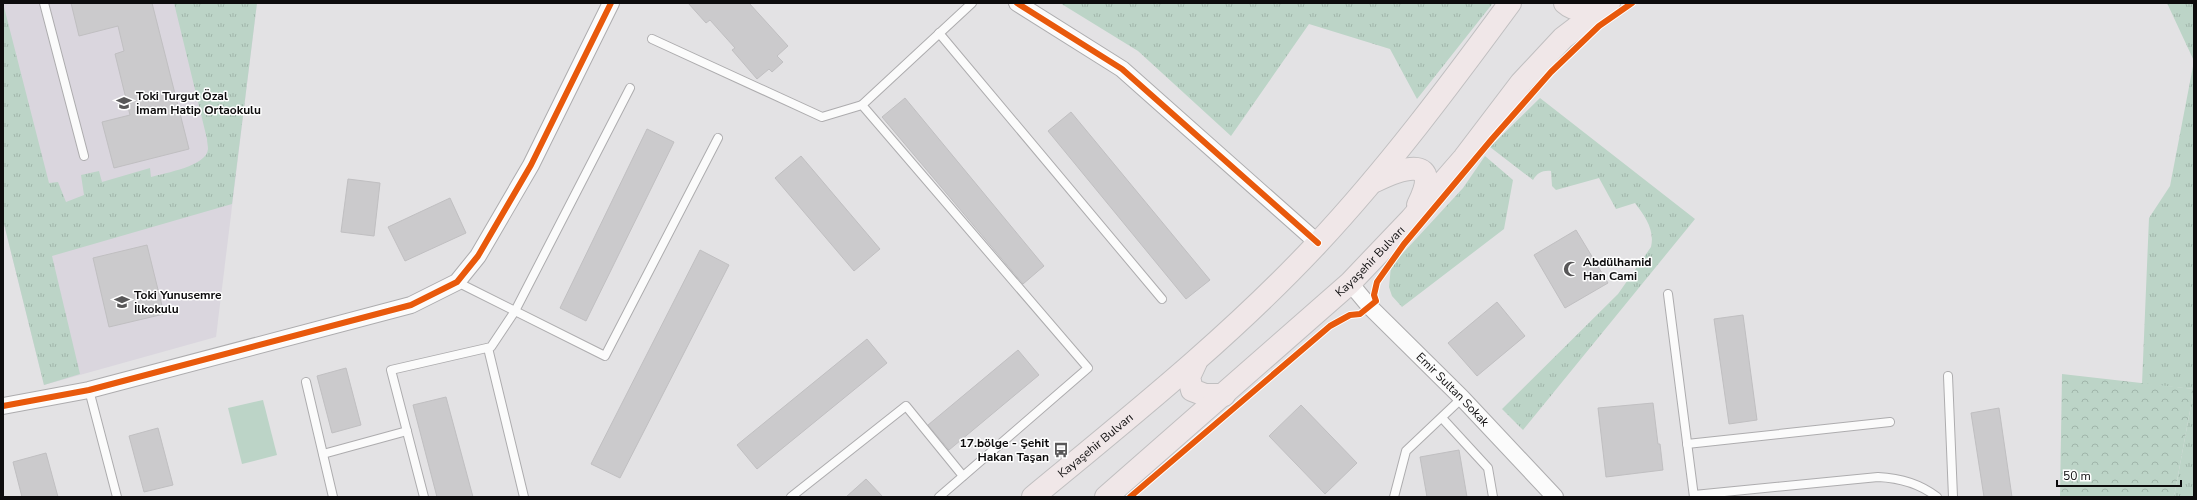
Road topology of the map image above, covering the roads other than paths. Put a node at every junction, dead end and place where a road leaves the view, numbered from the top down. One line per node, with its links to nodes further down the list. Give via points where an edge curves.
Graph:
1 (44, 3): 14 (lane)
2 (611, 3): 18 (street, via 531,165 478,256)
3 (972, 3): 9 (lane)
4 (1017, 3): 17 (street, via 1122,69)
5 (1510, 3): 15 (main road, Kayaşehir Bulvarı, via 1419,126)
6 (1565, 3): 7 (main road, via 1569,7 1586,10)
7 (1604, 3)
8 (1609, 3): 16 (main road, Kayaşehir Bulvarı, via 1563,38 1521,83 1464,158)
9 (939, 33): 12 (lane); 21 (lane)
10 (652, 39): 12 (lane, via 822,117)
11 (630, 88): 22 (lane)
12 (862, 106): 36 (lane, via 1088,368)
13 (718, 138): 22 (lane, via 605,356)
14 (84, 156)
15 (1369, 183): 16 (main road, via 1407,168 1416,168 1422,172 1427,180 1426,190); 17 (main road, Kayaşehir Bulvarı)
16 (1411, 219): 19 (main road, Kayaşehir Bulvarı)
17 (1318, 243): 24 (main road, Kayaşehir Bulvarı)
18 (457, 282): 22 (lane); 27 (street, via 411,304)
19 (1350, 283): 28 (main road, Kayaşehir Bulvarı); 29 (street, Emir Sultan Sokak, via 1370,307)
20 (1668, 294): 34 (lane)
21 (1162, 299)
22 (515, 310): 23 (lane)
23 (488, 348): 33 (lane, via 391,370); 41 (lane)
24 (1196, 362): 28 (main road, via 1190,377 1192,390 1205,395); 44 (main road, Kayaşehir Bulvarı)
25 (1948, 376): 50 (lane)
26 (306, 382): 35 (lane)
27 (89, 390): 30 (street); 38 (lane)
28 (1224, 396): 45 (main road, Kayaşehir Bulvarı)
29 (1462, 398): 31 (lane); 48 (street, Emir Sultan Sokak)
30 (3, 406)
31 (1442, 418): 46 (lane, via 1406,451); 47 (lane, via 1488,468)
32 (1890, 422): 34 (lane)
33 (407, 431): 35 (lane); 40 (lane)
34 (1687, 444): 37 (lane)
35 (323, 454): 39 (lane)
36 (963, 476): 42 (lane, via 906,406); 43 (lane)
37 (1694, 496): 49 (lane, via 1878,477 1912,482)
38 (117, 497)
39 (333, 497)
40 (424, 497)
41 (524, 497)
42 (791, 497)
43 (939, 497)
44 (1033, 497)
45 (1106, 497)
46 (1394, 497)
47 (1493, 497)
48 (1555, 497)
49 (1937, 497)
50 (1953, 497)

